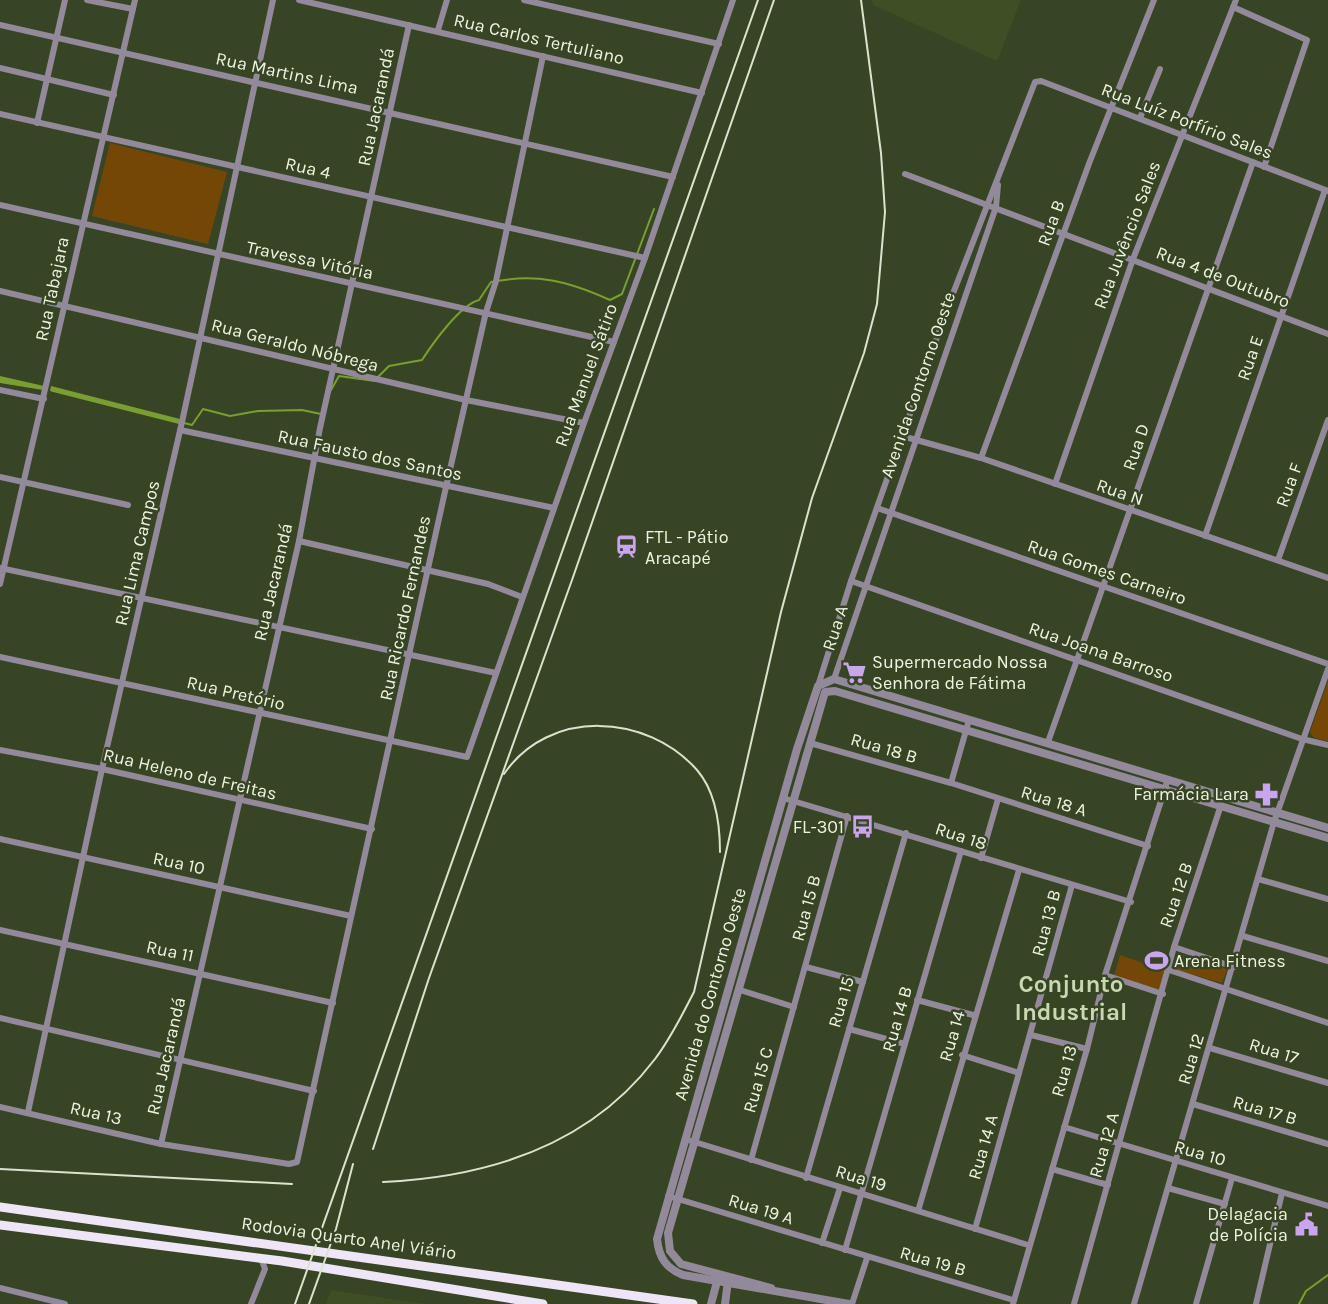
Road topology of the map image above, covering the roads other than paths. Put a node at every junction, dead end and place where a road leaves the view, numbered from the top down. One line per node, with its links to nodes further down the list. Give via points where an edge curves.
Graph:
1 (65, 0): 15 (street)
2 (87, 0): 11 (street)
3 (135, 0): 11 (street, Rua Tabajara)
4 (273, 0): 23 (street, Rua Lima Campos)
5 (299, 0): 13 (street, Rua Carlos Tertuliano)
6 (447, 0): 14 (street)
7 (524, 0): 16 (street)
8 (734, 0): 16 (street, Rua Manuel Sátiro)
9 (1154, 0): 26 (street, Rua B)
10 (1234, 4): 32 (street, Rua Juvêncio Sales); 35 (street, via 1307,39)
11 (133, 9): 17 (street, Rua Tabajara)
12 (0, 25): 15 (street, Rua Martins Lima)
13 (409, 25): 14 (street, Rua Carlos Tertuliano); 27 (street, Rua Jacarandá)
14 (438, 30): 18 (street, Rua Carlos Tertuliano)
15 (57, 38): 17 (street, Rua Martins Lima); 21 (street)
16 (719, 45): 24 (street, Rua Manuel Sátiro)
17 (123, 52): 23 (street, Rua Martins Lima); 25 (street, Rua Tabajara)
18 (543, 56): 24 (street, Rua Carlos Tertuliano); 33 (street, Rua Ricardo Fernandes)
19 (0, 68): 21 (street)
20 (1160, 69): 29 (street)
21 (47, 80): 25 (street); 30 (street)
22 (1035, 82): 26 (street, Rua Luíz Porfírio Sales); 39 (street, Avenida Contorno Oeste)
23 (256, 83): 27 (street, Rua Martins Lima); 36 (street, Rua Lima Campos)
24 (702, 93): 38 (street, Rua Manuel Sátiro)
25 (114, 95): 31 (street, Rua Tabajara)
26 (1113, 107): 29 (street, Rua Luíz Porfírio Sales); 47 (street, Rua B)
27 (390, 111): 33 (street, Rua Martins Lima); 41 (street, Rua Jacarandá)
28 (0, 114): 30 (street, Rua 4)
29 (1140, 118): 32 (street, Rua Luíz Porfírio Sales)
30 (37, 123): 31 (street, Rua 4)
31 (104, 136): 36 (street, Rua 4); 45 (street, Rua Tabajara)
32 (1181, 136): 34 (street, Rua Luíz Porfírio Sales); 50 (street, Rua Juvêncio Sales)
33 (524, 142): 38 (street, Rua Martins Lima); 46 (street, Rua Ricardo Fernandes)
34 (1253, 162): 35 (street, Rua Luíz Porfírio Sales); 52 (street, Rua D)
35 (1264, 167): 40 (street, Rua Luíz Porfírio Sales)
36 (238, 168): 41 (street, Rua 4); 48 (street, Rua Lima Campos)
37 (905, 174): 42 (street, Rua 4 de Outubro)
38 (673, 177): 49 (street, Rua Manuel Sátiro)
39 (998, 180): 42 (street, Avenida Contorno Oeste); 44 (street, Avenida Contorno Oeste)
40 (1326, 191): 58 (street, Rua E)
41 (371, 198): 46 (street, Rua 4); 51 (street, Rua Jacarandá)
42 (986, 204): 44 (street, Rua 4 de Outubro); 55 (street, Avenida Contorno Oeste)
43 (0, 205): 45 (street, Travessa Vitória)
44 (996, 207): 47 (street, Rua 4 de Outubro); 57 (street, Avenida Contorno Oeste)
45 (82, 224): 48 (street, Travessa Vitória); 54 (street, Rua Tabajara)
46 (507, 227): 49 (street, Rua 4); 56 (street, Rua Ricardo Fernandes)
47 (1064, 232): 50 (street, Rua 4 de Outubro); 72 (street, Rua B)
48 (218, 255): 51 (street, Travessa Vitória); 60 (street, Rua Lima Campos)
49 (645, 258): 61 (street, Rua Manuel Sátiro)
50 (1133, 259): 52 (street, Rua 4 de Outubro); 75 (street, Rua Juvêncio Sales)
51 (353, 284): 56 (street, Travessa Vitória); 62 (street, Rua Jacarandá)
52 (1208, 287): 58 (street, Rua 4 de Outubro); 81 (street, Rua D)
53 (0, 291): 54 (street, Rua Geraldo Nóbrega)
54 (63, 306): 60 (street, Rua Geraldo Nóbrega); 64 (street, Rua Tabajara)
55 (947, 309): 57 (street); 69 (street, Avenida Contorno Oeste)
56 (486, 312): 61 (street, Travessa Vitória); 65 (street, Rua Ricardo Fernandes)
57 (959, 314): 70 (street, Avenida Contorno Oeste)
58 (1281, 315): 59 (street, Rua 4 de Outubro); 82 (street, Rua E)
59 (1328, 334)
60 (200, 337): 62 (street, Rua Geraldo Nóbrega); 68 (street, Rua Lima Campos)
61 (614, 342): 67 (street, Rua Manuel Sátiro)
62 (335, 370): 65 (street, Rua Geraldo Nóbrega); 71 (street, Rua Jacarandá)
63 (0, 390): 64 (street)
64 (44, 399): 74 (street, Rua Tabajara)
65 (466, 400): 67 (street, Rua Geraldo Nóbrega); 76 (street, Rua Ricardo Fernandes)
66 (1328, 420): 84 (street, Rua F)
67 (584, 423): 78 (street, Rua Manuel Sátiro)
68 (180, 430): 71 (street, Rua Fausto dos Santos); 92 (street, Rua Lima Campos)
69 (902, 436): 70 (street, Rua N); 79 (street, Avenida Contorno Oeste)
70 (916, 438): 72 (street, Rua N); 80 (street, Avenida Contorno Oeste)
71 (314, 458): 76 (street, Rua Fausto dos Santos); 83 (street, Rua Jacarandá)
72 (981, 458): 75 (street, Rua N)
73 (0, 477): 74 (street)
74 (23, 482): 77 (street); 85 (street, Rua Tabajara)
75 (1054, 484): 81 (street, Rua N)
76 (446, 487): 78 (street, Rua Fausto dos Santos); 86 (street, Rua Ricardo Fernandes)
77 (128, 505)
78 (554, 508): 93 (street, Rua Manuel Sátiro)
79 (877, 508): 80 (street, Rua Gomes Carneiro); 88 (street, Avenida Contorno Oeste)
80 (890, 512): 90 (street, Avenida Contorno Oeste); 91 (street, Rua Gomes Carneiro)
81 (1130, 512): 82 (street, Rua N); 91 (street, Rua D)
82 (1205, 536): 84 (street, Rua N)
83 (299, 541): 86 (street); 96 (street, Rua Jacarandá)
84 (1278, 560): 87 (street, Rua N)
85 (2, 569): 89 (street, Rua Tabajara); 92 (street)
86 (428, 572): 93 (street, via 488,584); 99 (street, Rua Ricardo Fernandes)
87 (1328, 578)
88 (851, 581): 90 (street); 94 (street, Avenida Contorno Oeste)
89 (0, 584)
90 (864, 586): 95 (street, Rua A); 101 (street, Rua Joana Barroso)
91 (1101, 586): 101 (street, Rua D); 102 (street, Rua Gomes Carneiro)
92 (142, 597): 96 (street); 106 (street, Rua Lima Campos)
93 (522, 597): 104 (street, Rua Manuel Sátiro)
94 (842, 610): 95 (street); 97 (street, Avenida Contorno Oeste)
95 (855, 614): 98 (street, Rua A)
96 (279, 626): 99 (street); 108 (street, Rua Jacarandá)
97 (836, 628): 98 (street); 107 (street, Avenida Contorno Oeste)
98 (849, 632): 105 (street, Rua A)
99 (409, 654): 104 (street); 112 (street, Rua Ricardo Fernandes)
100 (0, 657): 106 (street, Rua Pretório)
101 (1077, 659): 111 (street, Rua Joana Barroso); 113 (street, Rua D)
102 (1328, 664)
103 (1328, 669): 111 (street, Rua 12)
104 (496, 673): 117 (street, Rua Manuel Sátiro)
105 (834, 679): 107 (street); 109 (street)
106 (123, 683): 108 (street, Rua Pretório); 118 (street, Rua Lima Campos)
107 (818, 686): 122 (street, Avenida do Contorno Oeste)
108 (260, 714): 112 (street, Rua Pretório); 125 (street, Rua Jacarandá)
109 (969, 720): 110 (street); 113 (street)
110 (966, 731): 114 (street, Avenida do Contorno Oeste, via 835,691 825,693); 120 (street); 121 (street)
111 (1302, 739): 115 (street, Rua Joana Barroso); 128 (street, Rua 12)
112 (392, 741): 117 (street, Rua Pretório); 132 (street, Rua Ricardo Fernandes)
113 (1048, 742): 119 (street)
114 (810, 743): 120 (street, Rua 18 B); 126 (street, Avenida do Contorno Oeste)
115 (1328, 745)
116 (0, 750): 118 (street, Rua Heleno de Freitas)
117 (465, 758)
118 (102, 769): 125 (street, Rua Heleno de Freitas); 138 (street, Rua Lima Campos)
119 (1168, 779): 121 (street, Rua 13); 123 (street)
120 (951, 783): 124 (street, Rua 18 A)
121 (1165, 789): 127 (street); 136 (street, Rua 13)
122 (783, 798): 126 (street, Rua 18); 144 (street, Avenida do Contorno Oeste)
123 (1231, 798): 127 (street); 128 (street)
124 (998, 799): 136 (street, Rua 18 A); 139 (street)
125 (240, 801): 132 (street, Rua Heleno de Freitas); 143 (street, Rua Jacarandá)
126 (793, 801): 129 (street, Rua 18); 145 (street, Avenida do Contorno Oeste)
127 (1224, 806): 130 (street); 154 (street, Rua 12 B)
128 (1277, 813): 130 (street, Rua 12); 131 (street)
129 (847, 816): 133 (street, Rua 18); 156 (street, Rua 15 B)
130 (1274, 822): 134 (street); 141 (street, Rua 12)
131 (1328, 828)
132 (372, 829): 150 (street, Rua Ricardo Fernandes)
133 (906, 834): 137 (street, Rua 18); 161 (street, Rua 15)
134 (1328, 838)
135 (0, 839): 138 (street, Rua 10)
136 (1148, 846): 147 (street, Rua 13)
137 (961, 851): 139 (street, Rua 18); 165 (street, Rua 14 B)
138 (84, 858): 143 (street, Rua 10); 153 (street, Rua Lima Campos)
139 (981, 858): 140 (street, Rua 18)
140 (1019, 870): 142 (street, Rua 18); 168 (street, Rua 14)
141 (1258, 879): 146 (street); 152 (street, Rua 12)
142 (1072, 885): 147 (street, Rua 18); 175 (street, Rua 13 B)
143 (220, 887): 150 (street, Rua 10); 159 (street, Rua Jacarandá)
144 (756, 889): 145 (street); 148 (street, Avenida do Contorno Oeste)
145 (768, 892): 149 (street, Avenida do Contorno Oeste)
146 (1328, 899)
147 (1131, 902): 160 (street, Rua 13)
148 (751, 907): 149 (street); 171 (street, Avenida do Contorno Oeste)
149 (762, 910): 162 (street, Avenida do Contorno Oeste)
150 (351, 916): 166 (street, Rua Ricardo Fernandes)
151 (0, 930): 153 (street, Rua 11)
152 (1243, 936): 155 (street); 157 (street, Rua 12)
153 (65, 944): 159 (street, Rua 11); 172 (street, Rua Lima Campos)
154 (1174, 947): 157 (street); 158 (street, Rua 12 B)
155 (1328, 961)
156 (806, 967): 161 (street); 167 (street, Rua 15 B)
157 (1234, 967): 163 (street, Rua 12)
158 (1169, 970): 163 (street); 164 (street, Rua 12 B)
159 (201, 973): 166 (street, Rua 11); 182 (street, Rua Jacarandá)
160 (1105, 975): 164 (street); 180 (street, Rua 13)
161 (862, 982): 174 (street, Rua 15)
162 (740, 990): 167 (street); 173 (street, Avenida do Contorno Oeste)
163 (1227, 991): 170 (street); 179 (street, Rua 12)
164 (1163, 994): 193 (street, Rua 12 A)
165 (917, 1000): 168 (street); 177 (street, Rua 14 B)
166 (333, 1003): 185 (street, Rua Ricardo Fernandes)
167 (794, 1007): 195 (street, Rua 15 C)
168 (974, 1016): 181 (street, Rua 14)
169 (0, 1018): 172 (street)
170 (1328, 1023)
171 (718, 1025): 173 (street); 176 (street, Avenida do Contorno Oeste)
172 (47, 1028): 182 (street); 188 (street, Rua Lima Campos)
173 (728, 1028): 178 (street, Avenida do Contorno Oeste)
174 (849, 1029): 177 (street); 199 (street, Rua 15)
175 (1031, 1035): 180 (street); 183 (street, Rua 13 B)
176 (712, 1044): 178 (street); 190 (street, Avenida do Contorno Oeste)
177 (905, 1044): 205 (street, Rua 14 B)
178 (723, 1047): 191 (street, Avenida do Contorno Oeste)
179 (1210, 1048): 184 (street, Rua 17); 186 (street, Rua 12)
180 (1087, 1049): 189 (street, Rua 13)
181 (962, 1055): 183 (street); 211 (street, Rua 14)
182 (180, 1058): 185 (street); 192 (street, Rua Jacarandá)
183 (1019, 1073): 213 (street, Rua 14 A)
184 (1328, 1083)
185 (314, 1091): 197 (street, Rua Ricardo Fernandes, via 297,1162)
186 (1193, 1104): 194 (street, Rua 17 B); 196 (street, Rua 12)
187 (0, 1107): 188 (street, Rua 13)
188 (27, 1112): 192 (street, Rua 13)
189 (1064, 1126): 193 (street, Rua 10); 198 (street, Rua 13)
190 (685, 1139): 191 (street, Rua 19); 206 (street, Avenida do Contorno Oeste)
191 (695, 1143): 195 (street, Rua 19); 207 (street, Avenida do Contorno Oeste)
192 (161, 1144): 197 (street, Rua 13)
193 (1119, 1144): 196 (street, Rua 10); 201 (street, Rua 12 A)
194 (1328, 1144)
195 (751, 1160): 199 (street, Rua 19)
196 (1176, 1161): 200 (street, Rua 10); 203 (street, Rua 12)
197 (292, 1164)
198 (1052, 1169): 201 (street); 215 (street, Rua 13)
199 (806, 1178): 202 (street, Rua 19)
200 (1232, 1178): 204 (street, Rua 10); 208 (street)
201 (1108, 1185): 231 (street, Rua 12 A)
202 (840, 1188): 205 (street, Rua 19); 214 (street)
203 (1168, 1188): 208 (street); 232 (street, Rua 12)
204 (1282, 1193): 209 (street, Rua 10); 234 (street)
205 (862, 1195): 211 (street, Rua 19); 216 (street, Rua 14 B)
206 (668, 1196): 207 (street, Rua 19 A); 221 (street, Avenida do Contorno Oeste, via 658,1229 661,1257 674,1271)
207 (678, 1199): 214 (street, Rua 19 A); 219 (street, Avenida do Contorno Oeste, via 668,1233 670,1251 681,1264)
208 (1225, 1204): 233 (street)
209 (1328, 1206)
210 (0, 1207): 227 (highway, Rodovia Quarto Anel Viário)
211 (918, 1211): 213 (street, Rua 19)
212 (0, 1225): 217 (highway, Rodovia Quarto Anel Viário)
213 (975, 1229): 215 (street, Rua 19)
214 (822, 1243): 216 (street, Rua 19 A)
215 (1028, 1245): 223 (street, Rua 13)
216 (844, 1250): 218 (street, Rua 19 B)
217 (261, 1258): 225 (street, via 265,1269); 226 (highway, Rodovia Quarto Anel Viário)
218 (867, 1258): 223 (street, Rua 19 B); 230 (street)
219 (719, 1273): 220 (street, Avenida do Contorno Oeste); 221 (street)
220 (728, 1280): 221 (street, Avenida do Contorno Oeste); 229 (street); 230 (street)
221 (717, 1283): 228 (street)
222 (0, 1288): 224 (street)
223 (1013, 1302)
224 (65, 1304)
225 (251, 1304)
226 (543, 1304)
227 (693, 1304)
228 (711, 1304)
229 (725, 1304)
230 (851, 1304)
231 (1074, 1304)
232 (1134, 1304)
233 (1196, 1304)
234 (1256, 1304)

